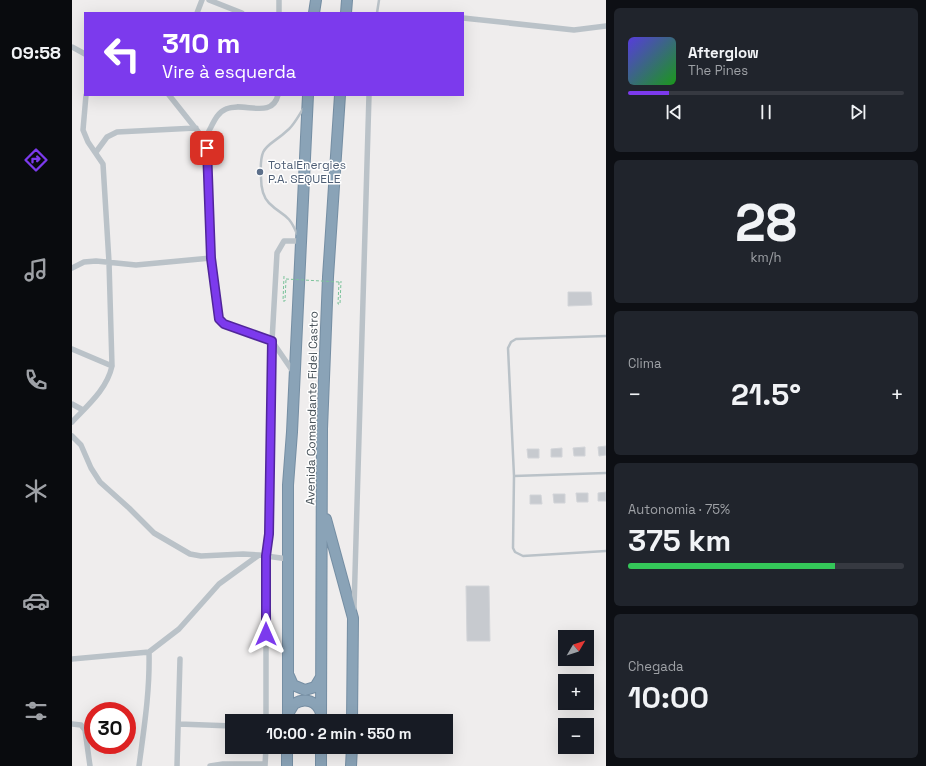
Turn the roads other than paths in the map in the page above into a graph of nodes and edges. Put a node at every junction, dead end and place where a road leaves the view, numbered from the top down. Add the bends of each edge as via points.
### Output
1 (202, 0) edge
2 (209, 0) edge
3 (279, 0) edge
4 (316, 0) edge
5 (347, 0) edge
6 (378, 0) edge
7 (197, 12) edge
8 (239, 12) edge
9 (279, 12) edge
10 (314, 12) edge
11 (346, 12) edge
12 (377, 12) edge
13 (464, 18) edge
14 (606, 26) edge
15 (72, 47) edge
16 (84, 53) edge
17 (86, 96) edge
18 (170, 96) edge
19 (278, 96) edge
20 (340, 96) edge
21 (369, 96) edge
22 (307, 99) edge
23 (196, 128) junction
24 (204, 139) junction
25 (96, 152) junction
26 (300, 241) junction
27 (211, 258) junction
28 (109, 262) junction
29 (72, 268) edge
30 (606, 336) edge
31 (272, 341) junction
32 (72, 349) edge
33 (112, 366) junction
34 (294, 374) junction
35 (72, 404) edge
36 (83, 410) junction
37 (72, 422) edge
38 (72, 436) edge
39 (606, 472) edge
40 (514, 476) junction
41 (323, 508) junction
42 (606, 551) edge
43 (259, 555) junction
44 (266, 556) junction
45 (288, 559) junction
46 (353, 618) junction
47 (149, 652) junction
48 (72, 659) edge
49 (180, 659) dead end
50 (288, 673) junction
51 (322, 673) junction
52 (266, 714) edge
53 (288, 714) edge
54 (288, 714) edge
55 (320, 714) edge
56 (321, 714) edge
57 (352, 714) edge
58 (72, 724) edge
59 (179, 724) junction
60 (225, 726) edge
61 (266, 754) edge
62 (287, 754) edge
63 (321, 754) edge
64 (352, 754) edge
65 (265, 765) edge
66 (90, 766) edge
67 (139, 766) edge
68 (177, 766) edge
69 (210, 766) edge
70 (286, 766) edge
71 (321, 766) edge
72 (351, 766) edge

1 - 7 street
2 - 8 street
3 - 9 street
4 - 10 highway
5 - 11 highway
6 - 12 lane
13 - 14 street via 574,30
15 - 16 street
17 - 25 street via 83,130
18 - 23 street
19 - 24 street via 271,107 264,109 235,106 225,109 219,113
20 - 41 highway, Avenida Comandante Fidel Castro via 328,277 322,429
21 - 46 street
22 - 26 highway, Avenida Comandante Fidel Castro
22 - 26 lane via 289,129 264,149 260,160 265,197 269,203 290,218
23 - 24 street
23 - 25 street via 117,132 107,137
24 - 27 street via 208,158
25 - 28 street via 103,164
26 - 31 street via 284,241 277,253
26 - 34 highway, Avenida Comandante Fidel Castro
27 - 28 street via 136,265
27 - 31 street via 219,319 224,324
28 - 29 street via 84,262
28 - 33 street
30 - 40 lane via 516,339 511,342 508,348
31 - 34 street
31 - 44 street via 269,534
32 - 33 street
33 - 36 street via 103,388
34 - 45 highway, Avenida Comandante Fidel Castro via 288,485
35 - 36 street
36 - 37 street
38 - 43 street via 81,445 100,482 154,533 190,554
39 - 40 lane
40 - 42 lane via 513,548 517,554 523,556
41 - 46 highway
41 - 51 highway, Avenida Comandante Fidel Castro
43 - 44 street
43 - 47 street via 219,584 179,629
44 - 45 street
44 - 52 street
45 - 50 highway, Avenida Comandante Fidel Castro
46 - 57 highway
47 - 48 street
47 - 67 street via 148,701
49 - 59 street
50 - 51 highway via 293,685 305,690 317,685
50 - 53 highway, Avenida Comandante Fidel Castro
51 - 56 highway, Avenida Comandante Fidel Castro
54 - 55 highway via 294,704 305,700 316,704
58 - 66 street via 81,725 85,730
59 - 60 street
59 - 68 street
61 - 65 street
62 - 70 highway
63 - 71 highway
64 - 72 highway
65 - 69 street

